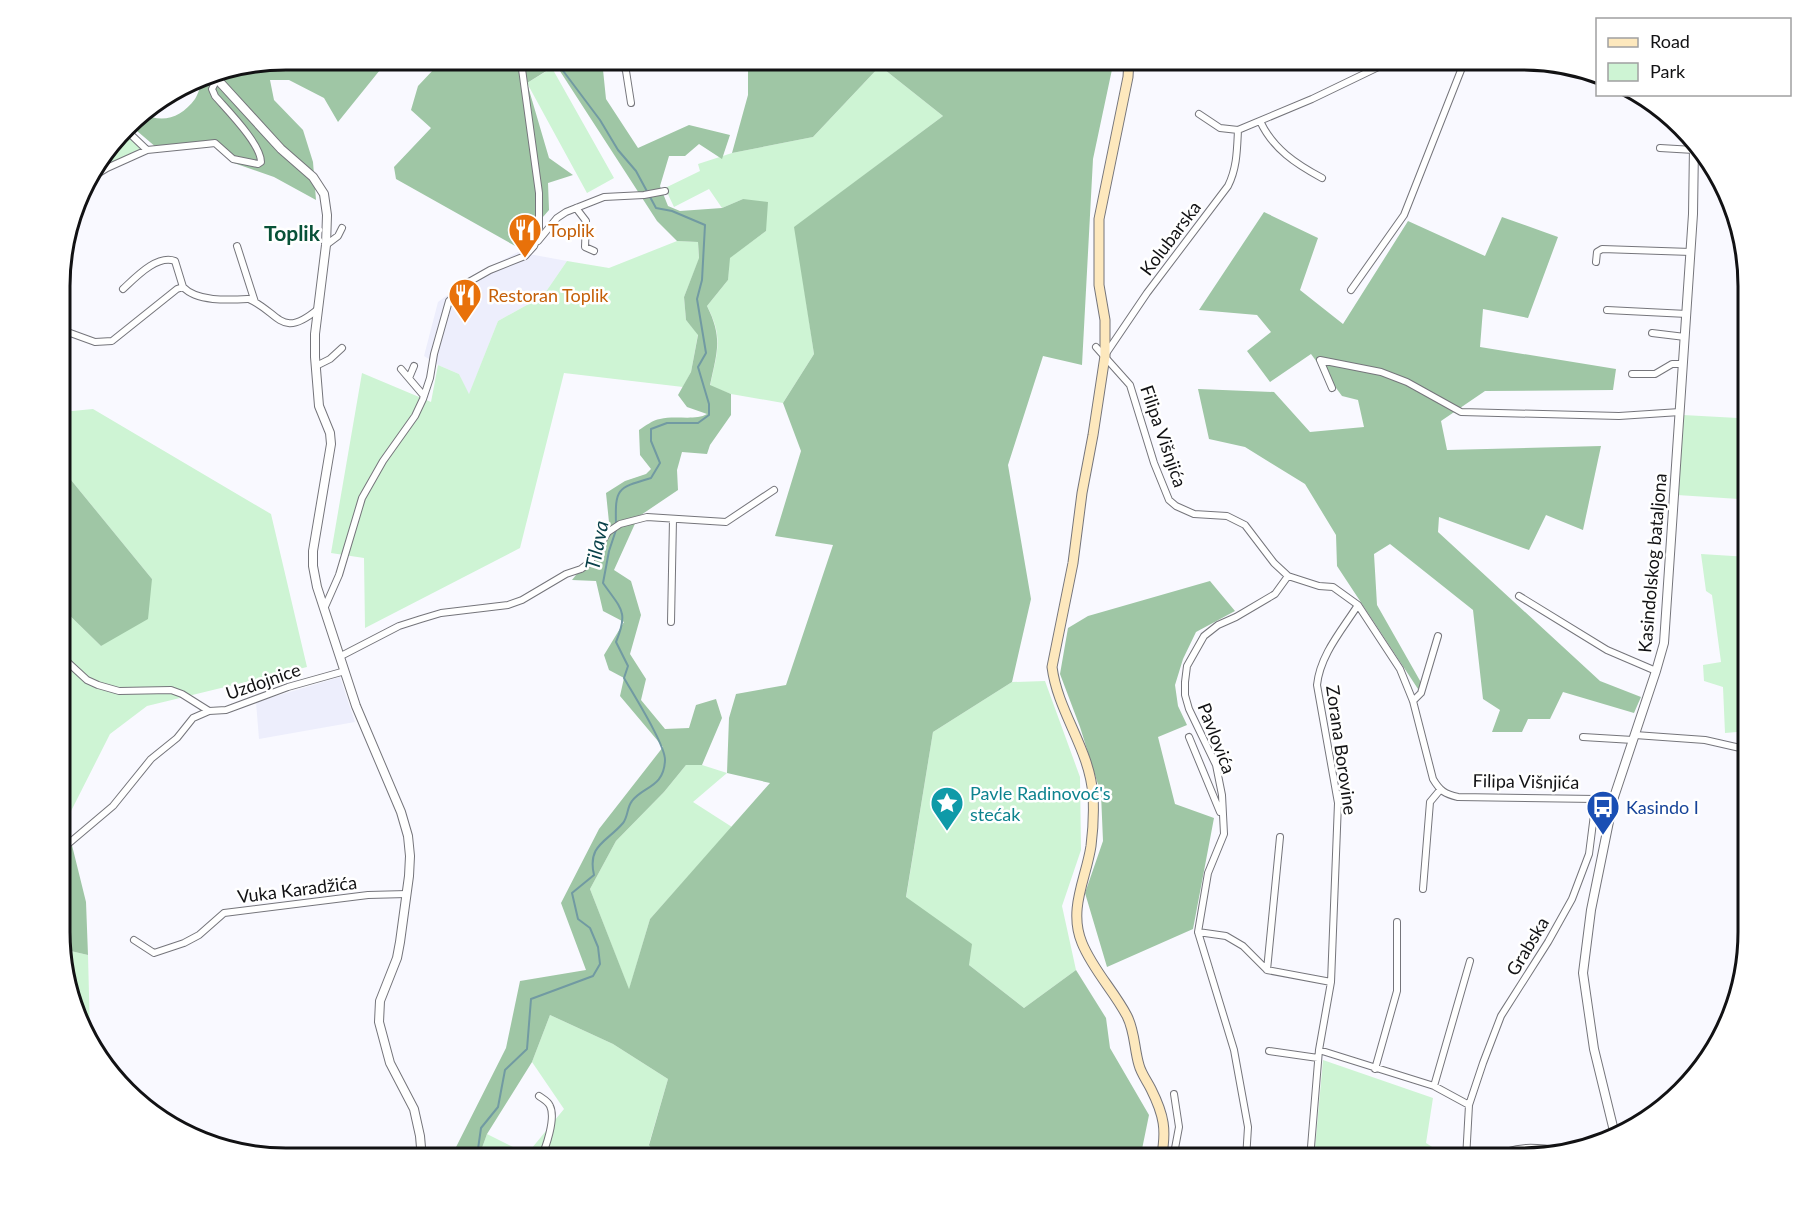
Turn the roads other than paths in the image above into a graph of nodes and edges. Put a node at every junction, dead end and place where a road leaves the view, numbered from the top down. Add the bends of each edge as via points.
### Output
1 (522, 70) edge
2 (626, 70) edge
3 (1128, 70) edge
4 (1372, 70) edge
5 (1461, 70) edge
6 (220, 81) edge
7 (214, 83) edge
8 (631, 103) dead end
9 (1199, 114) dead end
10 (1260, 121) junction
11 (1238, 130) junction
12 (132, 136) edge
13 (1660, 148) dead end
14 (1688, 148) edge
15 (147, 150) junction
16 (1694, 155) edge
17 (105, 169) edge
18 (1322, 178) dead end
19 (665, 191) dead end
20 (576, 208) junction
21 (342, 228) dead end
22 (326, 245) junction
23 (237, 246) dead end
24 (534, 246) junction
25 (594, 250) dead end
26 (1691, 252) junction
27 (1596, 262) dead end
28 (183, 287) junction
29 (123, 289) dead end
30 (1351, 290) dead end
31 (255, 302) junction
32 (318, 309) junction
33 (1607, 310) dead end
34 (1687, 314) junction
35 (70, 333) edge
36 (1652, 333) dead end
37 (1685, 337) junction
38 (1096, 347) dead end
39 (342, 348) dead end
40 (1105, 356) junction
41 (1683, 364) junction
42 (316, 366) junction
43 (414, 366) dead end
44 (401, 369) dead end
45 (1632, 374) dead end
46 (409, 378) junction
47 (1332, 388) dead end
48 (424, 396) junction
49 (1680, 412) junction
50 (774, 490) dead end
51 (673, 519) junction
52 (1288, 576) junction
53 (1519, 596) dead end
54 (1358, 605) junction
55 (324, 609) junction
56 (671, 622) dead end
57 (1438, 636) dead end
58 (341, 657) junction
59 (70, 664) edge
60 (345, 671) junction
61 (1656, 671) junction
62 (1413, 701) junction
63 (209, 711) junction
64 (1190, 737) dead end
65 (1583, 737) dead end
66 (1634, 738) junction
67 (1738, 748) edge
68 (1440, 790) junction
69 (1614, 796) junction
70 (1596, 799) junction
71 (1223, 817) junction
72 (1280, 837) dead end
73 (70, 842) edge
74 (1423, 889) dead end
75 (407, 894) junction
76 (1396, 922) dead end
77 (1198, 932) junction
78 (134, 940) dead end
79 (1470, 961) dead end
80 (1266, 970) junction
81 (1331, 982) junction
82 (1319, 1050) junction
83 (1269, 1051) dead end
84 (1318, 1058) junction
85 (1375, 1069) junction
86 (1434, 1086) junction
87 (1174, 1094) dead end
88 (539, 1096) dead end
89 (1469, 1105) junction
90 (1613, 1128) edge
91 (421, 1148) edge
92 (544, 1148) edge
93 (1163, 1148) edge
94 (1175, 1148) edge
95 (1247, 1148) edge
96 (1311, 1148) edge
97 (1467, 1148) edge

1 - 24 street via 539,193 539,234
2 - 8 street
3 - 40 main road via 1099,219
4 - 10 street
5 - 30 street via 1404,214
6 - 22 street via 281,149 313,177 324,194
7 - 15 street via 215,96 253,143 261,162 233,159 215,143
9 - 11 street via 1220,128
10 - 11 street
10 - 18 street via 1286,156
11 - 40 street, Kolubarska via 1238,154 1228,186
12 - 15 street
13 - 14 street
15 - 17 street
16 - 26 street, Kasindolskog bataljona
19 - 20 street via 604,197
20 - 24 street via 557,218
20 - 25 street via 586,221 585,247
21 - 22 street
22 - 32 street
23 - 31 street
24 - 48 street via 525,256 467,283 449,301
26 - 27 street via 1602,249 1597,252
26 - 34 street, Kasindolskog bataljona
28 - 29 street via 175,261 168,259 146,268
28 - 31 street via 213,299
28 - 35 street via 112,341 95,342
31 - 32 street via 287,323 304,321
32 - 42 street
33 - 34 street
34 - 37 street, Kasindolskog bataljona
36 - 37 street
37 - 41 street, Kasindolskog bataljona
38 - 40 street, Filipa Višnjića
39 - 42 street
40 - 52 street, Filipa Višnjića via 1130,385 1169,500 1194,514 1227,516 1245,525
40 - 93 main road via 1074,563 1052,667 1063,709 1090,772 1093,796 1091,845 1077,901 1080,940 1132,1028 1140,1068 1162,1112
41 - 45 street via 1672,364 1655,374
41 - 49 street, Kasindolskog bataljona
42 - 55 street via 319,406 331,444 313,558
43 - 46 street
44 - 46 street
46 - 48 street
47 - 49 street via 1320,360 1381,372 1461,412 1618,416
48 - 55 street via 362,498 339,576
49 - 61 street, Kasindolskog bataljona via 1664,644
50 - 51 street via 726,522
51 - 56 street
51 - 58 street via 647,517 617,525 581,569 522,600 421,619 399,626
52 - 54 street, Filipa Višnjića via 1319,586 1333,586
52 - 71 street, Pavlovića via 1275,594 1204,636 1187,666 1185,695 1215,765
53 - 61 street via 1607,650
54 - 62 street, Filipa Višnjića via 1400,669
54 - 81 street, Zorana Borovine via 1318,670 1317,685 1338,803
55 - 58 street
57 - 62 street via 1421,693
58 - 60 street
59 - 63 street, Uzdojnice via 98,685 119,691 171,690
60 - 63 street, Uzdojnice via 226,710
60 - 75 street via 408,836
61 - 66 street, Kasindolskog bataljona
62 - 68 street, Filipa Višnjića via 1433,779
63 - 73 street via 193,718 112,806
64 - 71 street, Pavlovića
65 - 66 street
66 - 67 street via 1705,740
66 - 69 street, Kasindolskog bataljona
68 - 70 street, Filipa Višnjića via 1458,797
68 - 74 street via 1430,802
69 - 70 street, Filipa Višnjića
69 - 90 street, Kasindolskog bataljona via 1583,973 1594,1049
70 - 89 street, Grabska via 1584,872 1548,942 1501,1016
71 - 77 street, Pavlovića via 1224,834 1208,873
72 - 80 street
75 - 78 street, Vuka Karadžića via 368,895 224,913 199,935 154,953
75 - 91 street via 397,958 382,993 379,1022 390,1063 414,1109
76 - 85 street via 1397,991
77 - 80 street via 1226,936 1243,946
77 - 95 street, Pavlovića via 1234,1050 1248,1127
79 - 86 street
80 - 81 street
81 - 82 street, Zorana Borovine
82 - 84 street, Zorana Borovine
82 - 85 street
83 - 84 street
84 - 96 street, Zorana Borovine
85 - 86 street
86 - 89 street
87 - 94 street via 1179,1127
88 - 92 street via 549,1103 552,1112
89 - 97 street, Grabska

